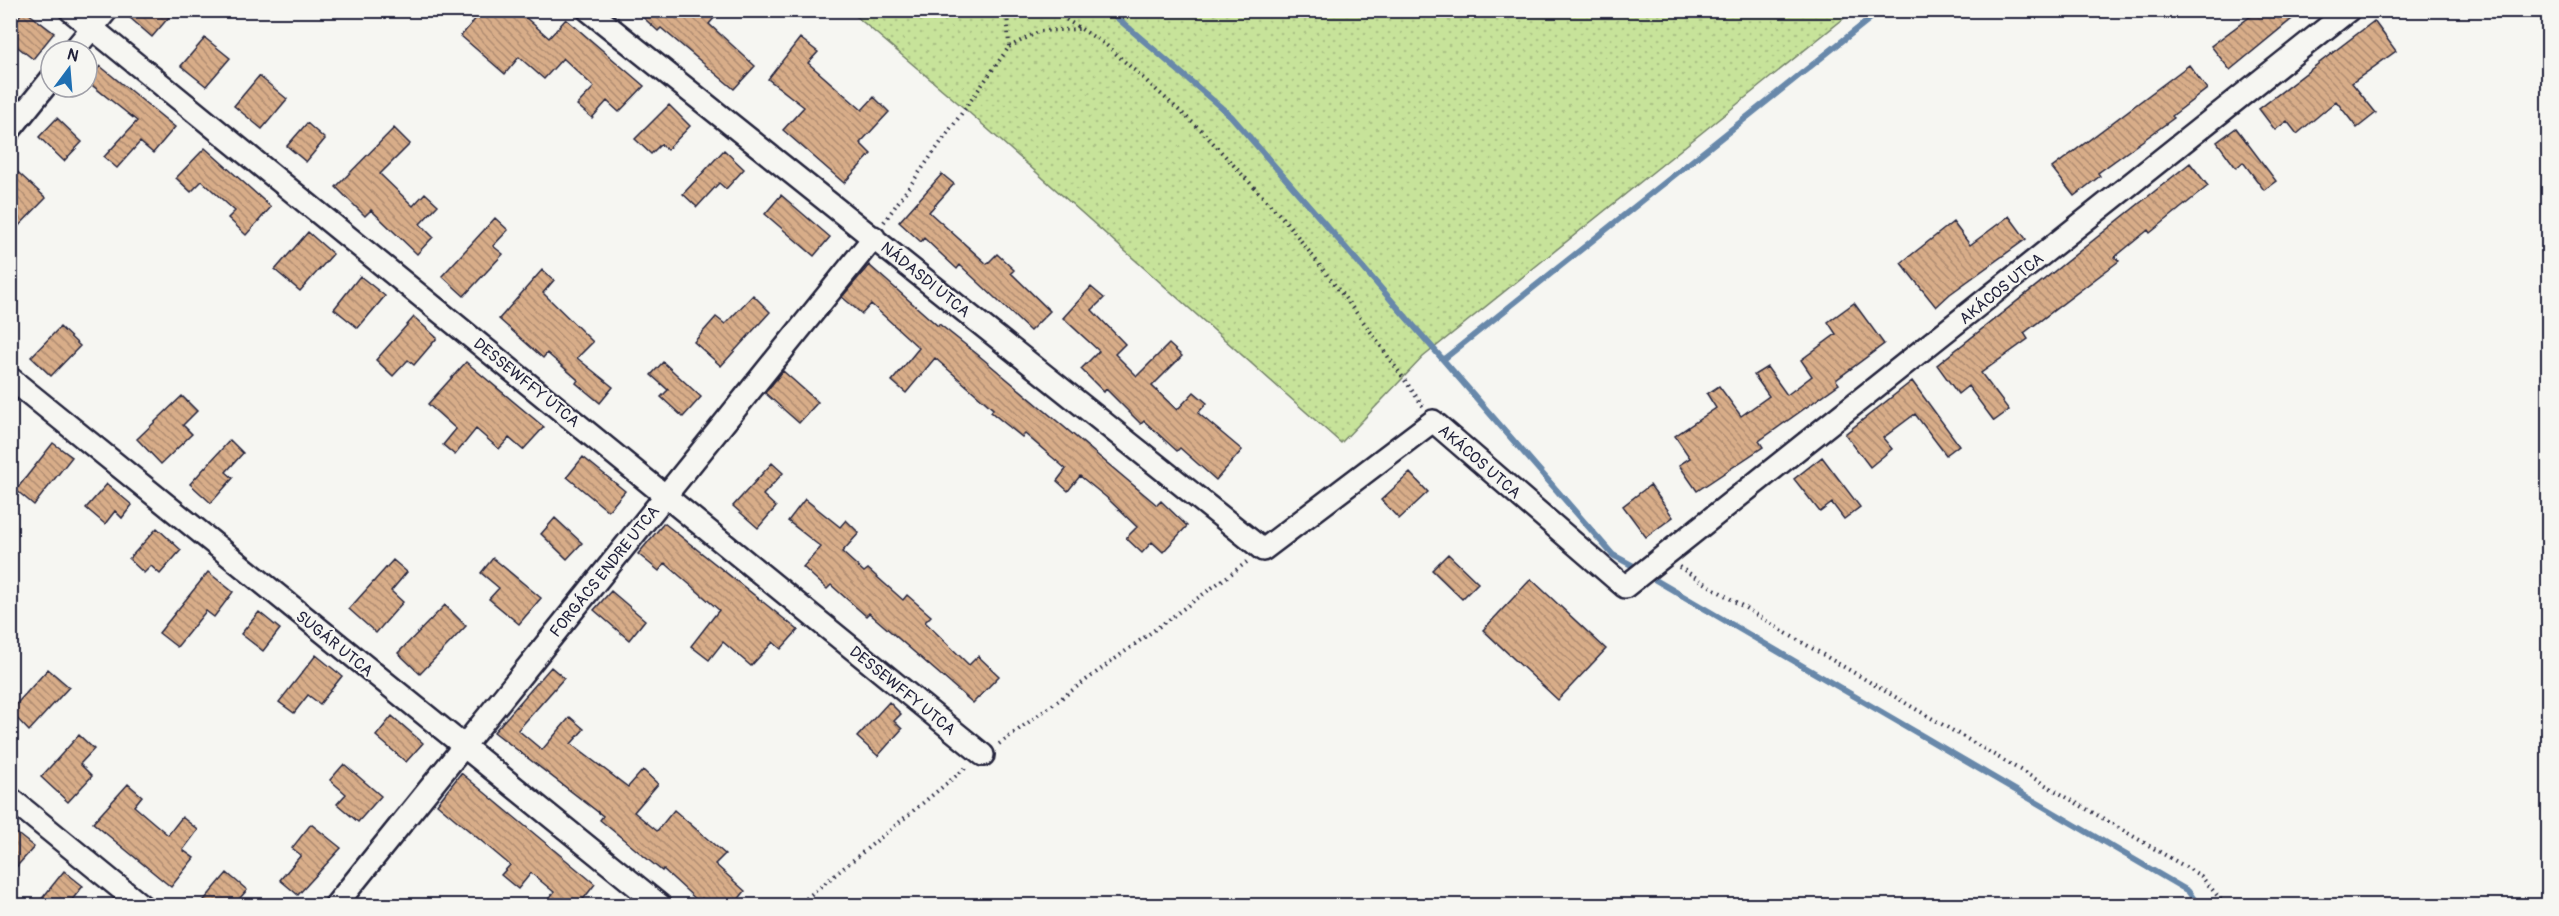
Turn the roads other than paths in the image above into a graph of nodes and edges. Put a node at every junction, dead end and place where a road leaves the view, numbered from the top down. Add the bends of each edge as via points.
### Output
1 (70, 10) edge
2 (107, 10) edge
3 (588, 10) edge
4 (2349, 10) edge
5 (92, 28) junction
6 (83, 39) edge
7 (39, 94) edge
8 (10, 130) edge
9 (874, 237) junction
10 (10, 378) edge
11 (666, 495) junction
12 (1263, 550) joint
13 (463, 747) junction
14 (983, 755) road end
15 (10, 798) edge
16 (142, 906) edge
17 (335, 906) edge
18 (661, 906) edge

1 - 5 street, DESSEWFFY UTCA
2 - 5 street
3 - 9 street, NÁDASDI UTCA
4 - 12 street, AKÁCOS UTCA via 1625,587 1433,421
5 - 6 street
5 - 11 street, DESSEWFFY UTCA
7 - 8 street
9 - 11 street, FORGÁCS ENDRE UTCA
9 - 12 street, NÁDASDI UTCA
10 - 13 street, SUGÁR UTCA
11 - 13 street, FORGÁCS ENDRE UTCA
11 - 14 street, DESSEWFFY UTCA
13 - 17 street, FORGÁCS ENDRE UTCA
13 - 18 street, SUGÁR UTCA
15 - 16 street

